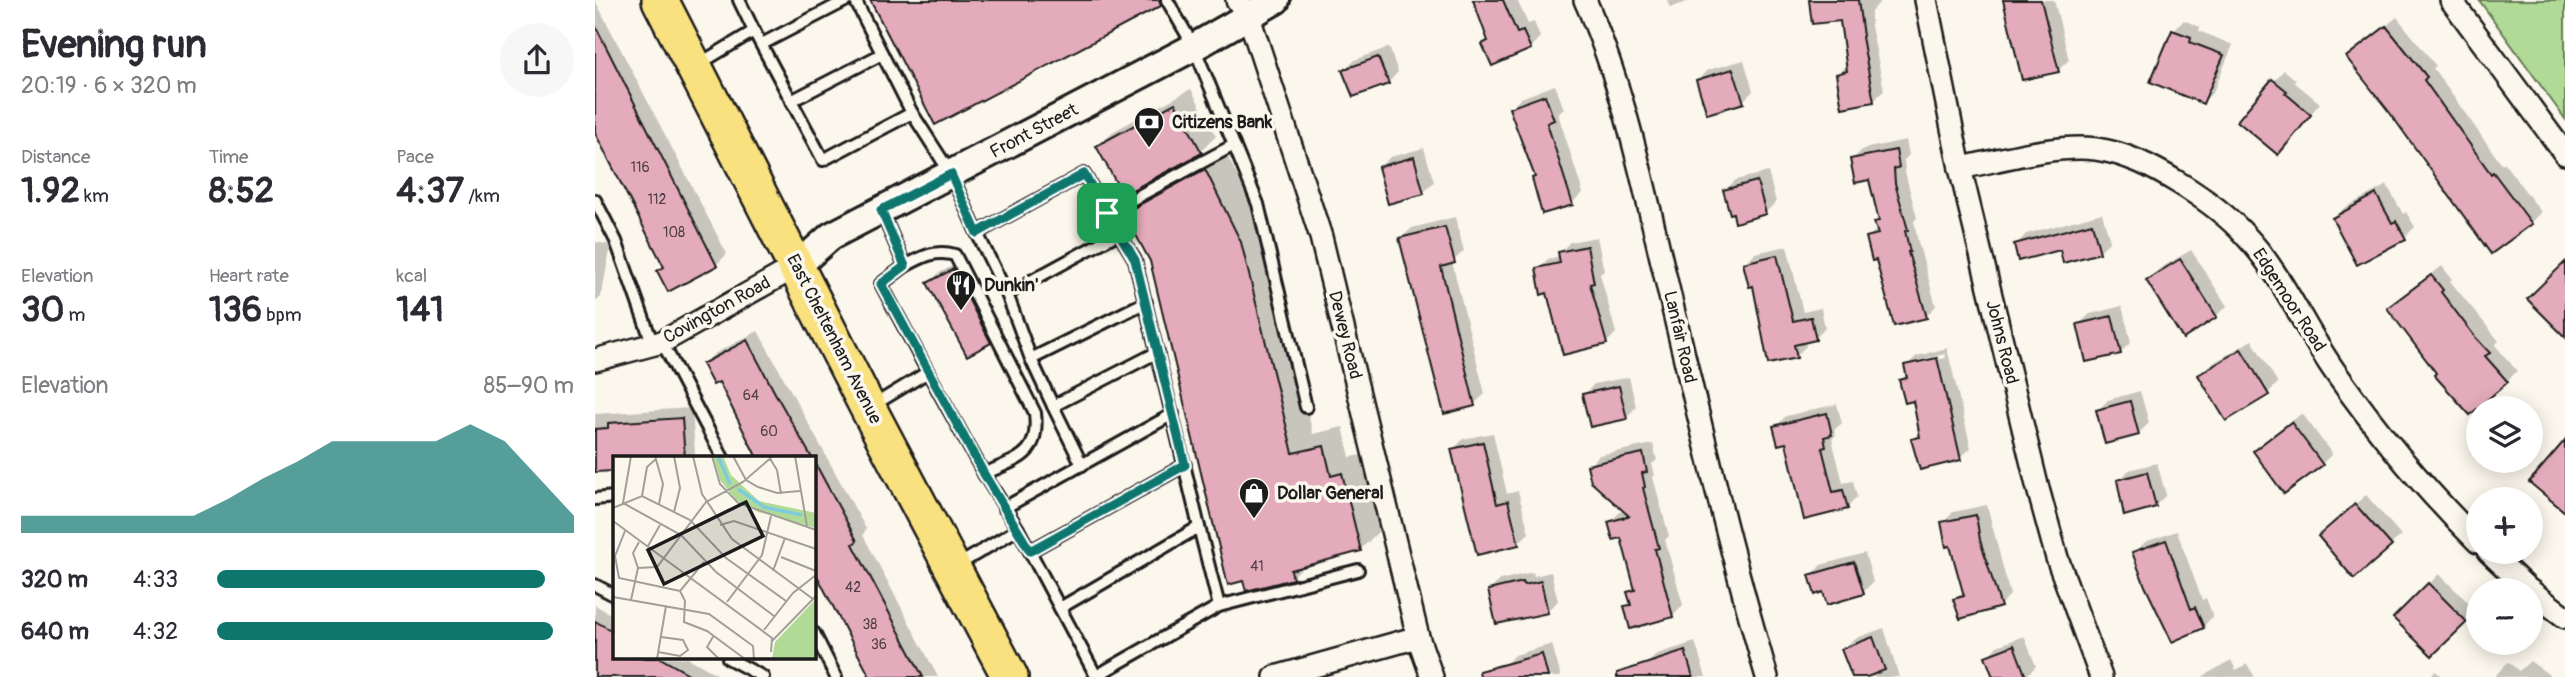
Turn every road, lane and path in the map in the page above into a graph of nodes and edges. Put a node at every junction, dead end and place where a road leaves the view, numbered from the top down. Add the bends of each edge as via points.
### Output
1 (660, 0) edge
2 (739, 0) edge
3 (847, 0) edge
4 (855, 0) edge
5 (1167, 0) edge
6 (1276, 0) edge
7 (1584, 0) edge
8 (1926, 0) edge
9 (2451, 0) edge
10 (1243, 8) edge
11 (754, 31) junction
12 (762, 44) junction
13 (1194, 47) junction
14 (882, 54) junction
15 (694, 67) junction
16 (791, 101) junction
17 (912, 114) junction
18 (1234, 145) junction
19 (2565, 154) edge
20 (1960, 168) junction
21 (951, 174) junction
22 (595, 200) edge
23 (881, 210) junction
24 (1107, 213) junction
25 (595, 224) edge
26 (608, 226) junction
27 (977, 233) junction
28 (1119, 233) junction
29 (797, 266) junction
30 (905, 266) junction
31 (1007, 294) junction
32 (1146, 302) junction
33 (657, 343) junction
34 (1158, 352) junction
35 (1031, 359) junction
36 (595, 360) edge
37 (928, 372) junction
38 (1053, 406) junction
39 (1306, 407) dead end
40 (868, 408) junction
41 (1173, 414) junction
42 (722, 456) edge
43 (1082, 465) junction
44 (1185, 465) junction
45 (984, 474) junction
46 (613, 497) edge
47 (595, 499) edge
48 (1004, 508) junction
49 (1199, 527) junction
50 (1018, 529) junction
51 (2466, 529) edge
52 (1030, 551) junction
53 (2502, 564) edge
54 (952, 568) junction
55 (1358, 570) dead end
56 (2517, 578) edge
57 (595, 584) edge
58 (613, 594) edge
59 (2543, 600) edge
60 (1219, 606) junction
61 (1060, 608) junction
62 (2565, 617) edge
63 (815, 636) edge
64 (1418, 637) junction
65 (732, 660) edge
66 (763, 677) edge
67 (836, 677) edge
68 (1010, 677) edge
69 (1275, 677) edge
70 (1432, 677) edge
71 (1767, 677) edge
72 (2101, 677) edge

1 - 15 highway, East Cheltenham Avenue
2 - 11 lane
3 - 12 lane
4 - 14 lane
5 - 13 lane
6 - 10 street, Front Street
7 - 71 street, Lanfair Road via 1631,135 1734,566
8 - 20 street, Johns Road
9 - 19 street
10 - 13 street, Front Street
10 - 64 street, Dewey Road via 1321,237
11 - 12 lane
11 - 15 lane
12 - 16 lane
13 - 18 lane
13 - 21 street, Front Street
14 - 16 lane
14 - 17 lane
15 - 29 highway, East Cheltenham Avenue
16 - 17 lane via 823,160
17 - 21 lane
18 - 24 lane
18 - 39 lane via 1258,204
20 - 51 street, Edgemoor Road via 2063,149 2096,149 2128,157 2190,190 2245,235 2267,262 2336,374 2391,447
20 - 72 street, Johns Road via 2057,558
21 - 23 street, Front Street
21 - 27 lane
22 - 26 lane
23 - 29 street, Front Street via 831,236
23 - 30 lane
24 - 27 lane via 1084,174
24 - 28 lane
25 - 26 lane
26 - 33 lane
27 - 31 lane
28 - 31 lane
28 - 32 lane via 1135,260
29 - 33 street, Covington Road
29 - 40 highway, East Cheltenham Avenue
30 - 37 lane via 881,284
30 - 45 lane via 927,254 955,255 1035,413 1038,432 1033,446
31 - 35 lane
32 - 34 lane
32 - 35 lane
33 - 36 street, Covington Road
33 - 42 lane
34 - 38 lane
34 - 41 lane
35 - 38 lane
37 - 40 lane
37 - 45 lane
38 - 43 lane
40 - 54 highway, East Cheltenham Avenue
41 - 43 lane
41 - 44 lane
43 - 48 lane
44 - 49 lane
44 - 52 lane
45 - 48 lane
46 - 47 lane
48 - 50 lane
49 - 60 lane
49 - 61 lane
50 - 52 lane
50 - 54 lane
52 - 61 lane
53 - 56 street
54 - 68 highway, East Cheltenham Avenue
55 - 60 lane
57 - 58 lane
59 - 62 street
60 - 61 lane via 1096,676
63 - 67 lane
64 - 69 street
64 - 70 street, Dewey Road
65 - 66 lane

